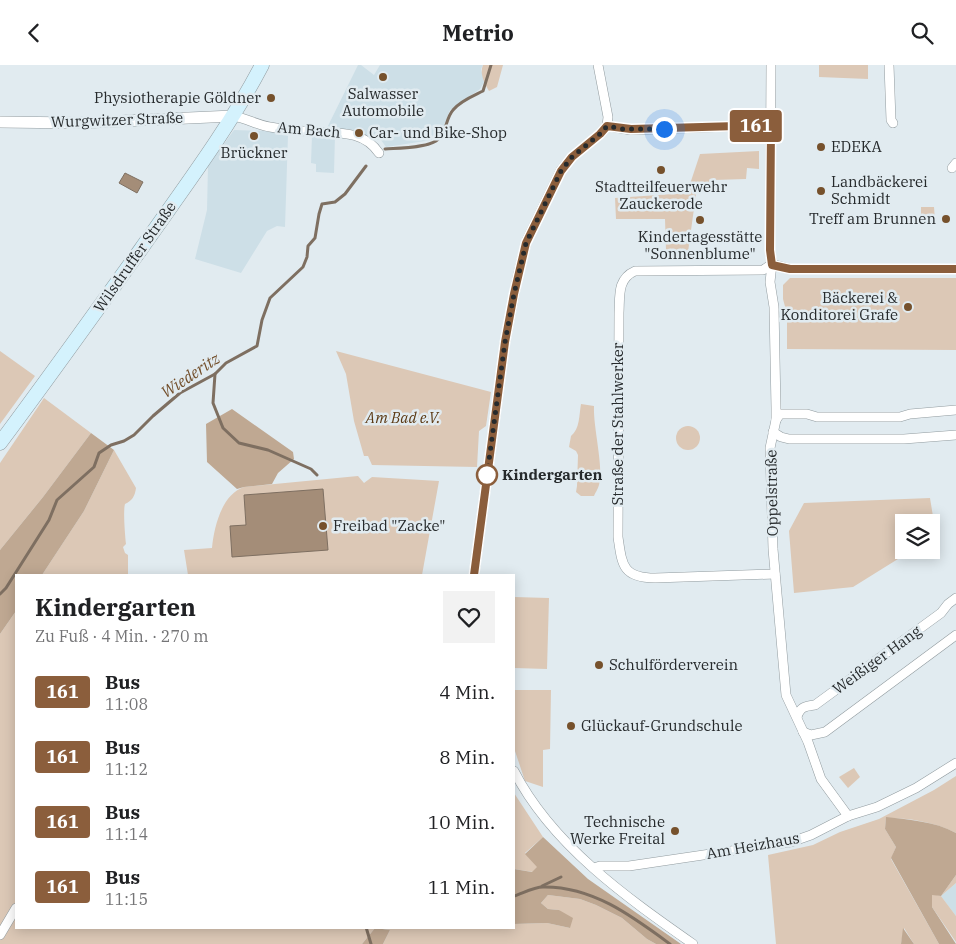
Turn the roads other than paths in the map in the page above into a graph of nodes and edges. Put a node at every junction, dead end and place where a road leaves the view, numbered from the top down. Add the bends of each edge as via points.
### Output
1 (262, 65) edge
2 (598, 65) edge
3 (772, 65) edge
4 (889, 65) edge
5 (233, 116) junction
6 (0, 122) edge
7 (893, 123) dead end
8 (771, 125) junction
9 (607, 126) junction
10 (379, 153) dead end
11 (772, 265) junction
12 (956, 269) edge
13 (956, 410) edge
14 (776, 420) junction
15 (773, 432) junction
16 (956, 435) edge
17 (0, 443) edge
18 (775, 573) junction
19 (474, 574) edge
20 (956, 598) edge
21 (956, 635) edge
22 (797, 717) junction
23 (803, 732) junction
24 (956, 763) edge
25 (515, 773) edge
26 (848, 816) junction
27 (594, 868) junction
28 (15, 910) edge
29 (0, 935) edge
30 (693, 944) edge

1 - 5 main road, Wilsdruffer Straße
2 - 9 street
3 - 8 street, Oppelstraße
4 - 7 street
5 - 6 street, Wurgwitzer Straße via 81,123
5 - 10 street, Am Bach via 290,130 355,135 374,146
5 - 17 main road, Wilsdruffer Straße
8 - 9 street via 631,129
8 - 11 street, Oppelstraße
9 - 19 street via 561,171 526,243 505,342
11 - 12 street via 790,269
11 - 14 street, Oppelstraße
11 - 18 street, Straße der Stahlwerker via 763,271 635,271 628,274 622,283 619,313 618,537 621,562 638,577
13 - 14 street via 900,417 780,414
14 - 15 street, Oppelstraße
15 - 16 street via 789,439 904,439
15 - 18 street, Oppelstraße via 770,448
18 - 22 street, Oppelstraße via 786,695
20 - 22 street, Weißiger Hang via 941,613 815,705 802,707
21 - 23 street, Weißiger Hang via 825,732 811,735
22 - 23 street, Oppelstraße
23 - 26 street, Oppelstraße via 821,779
24 - 26 street, Am Heizhaus via 916,788 877,807
25 - 27 street via 528,798
26 - 27 street, Am Heizhaus via 791,842 637,865
27 - 30 street
28 - 29 street

